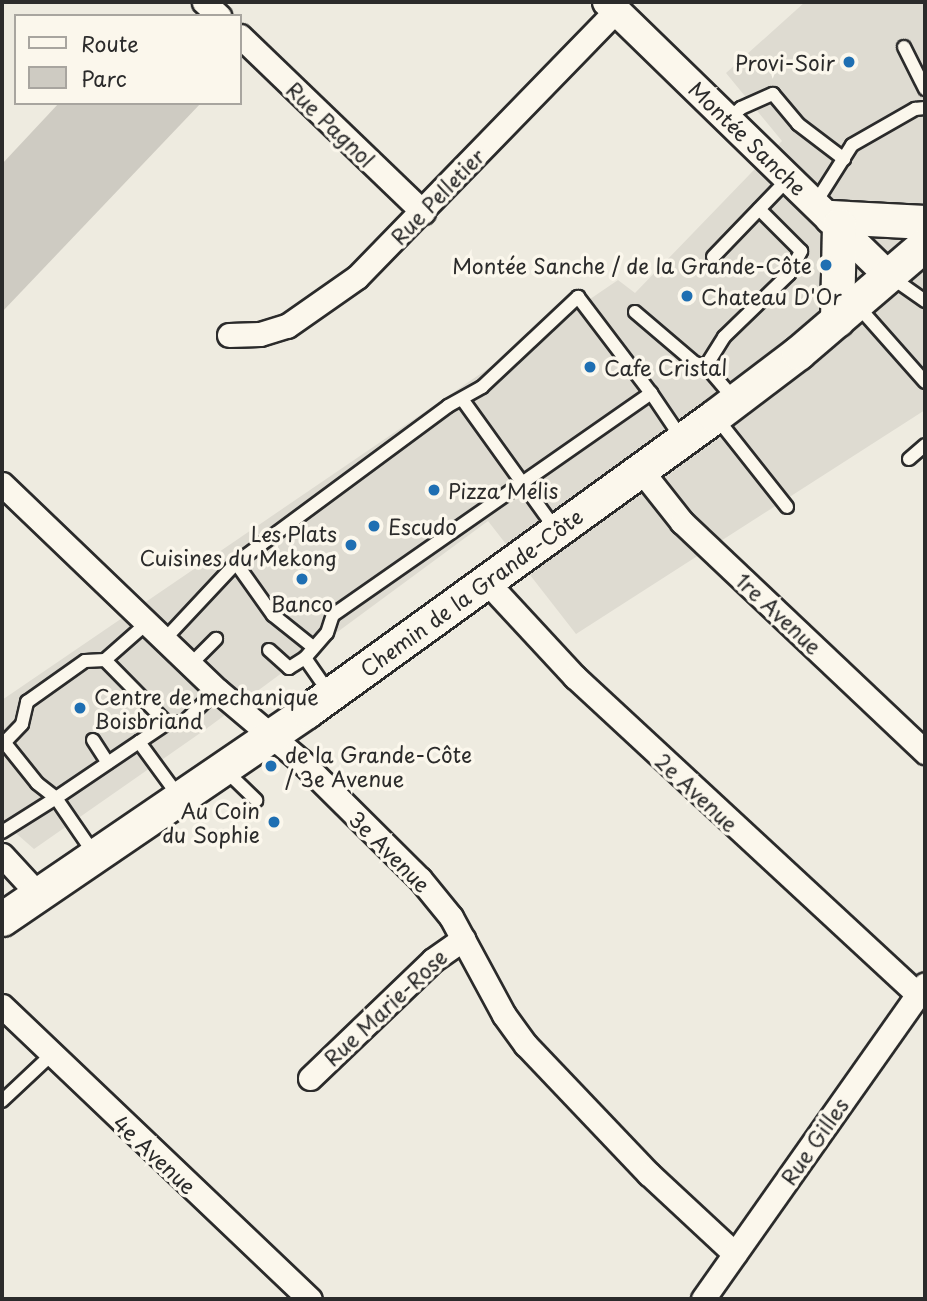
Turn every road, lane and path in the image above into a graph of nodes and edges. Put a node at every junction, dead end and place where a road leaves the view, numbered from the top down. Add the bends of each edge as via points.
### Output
1 (204, 2) edge
2 (612, 6) edge
3 (217, 14) edge
4 (242, 38) edge
5 (904, 47) dead end
6 (925, 89) edge
7 (925, 108) edge
8 (728, 119) junction
9 (844, 159) junction
10 (790, 177) junction
11 (759, 209) junction
12 (423, 212) junction
13 (829, 215) junction
14 (924, 243) edge
15 (713, 257) dead end
16 (888, 275) junction
17 (925, 301) edge
18 (635, 312) dead end
19 (846, 312) junction
20 (229, 335) dead end
21 (706, 366) junction
22 (925, 382) edge
23 (651, 393) junction
24 (462, 399) junction
25 (725, 408) junction
26 (682, 439) junction
27 (925, 445) edge
28 (909, 459) dead end
29 (640, 469) junction
30 (520, 483) junction
31 (2, 484) edge
32 (788, 507) dead end
33 (557, 530) junction
34 (236, 563) junction
35 (486, 581) junction
36 (147, 623) junction
37 (216, 639) dead end
38 (164, 640) junction
39 (269, 650) dead end
40 (309, 653) junction
41 (105, 660) junction
42 (190, 664) junction
43 (217, 691) junction
44 (330, 694) junction
45 (167, 723) junction
46 (270, 737) junction
47 (93, 740) dead end
48 (139, 742) junction
49 (3, 744) edge
50 (925, 752) edge
51 (108, 763) junction
52 (224, 768) junction
53 (56, 798) junction
54 (180, 798) junction
55 (256, 800) dead end
56 (2, 832) edge
57 (2, 855) edge
58 (95, 856) junction
59 (38, 894) junction
60 (2, 919) edge
61 (463, 939) junction
62 (923, 993) edge
63 (2, 1006) edge
64 (50, 1056) junction
65 (310, 1078) dead end
66 (2, 1101) edge
67 (735, 1254) junction
68 (310, 1299) edge
69 (703, 1299) edge

1 - 3 street
2 - 8 street, Montée Sanche
2 - 12 street, Rue Pelletier
4 - 12 street, Rue Pagnol
5 - 6 lane
7 - 9 lane via 863,136
8 - 9 lane via 773,94 798,124
8 - 10 street, Montée Sanche
9 - 13 lane
10 - 11 lane
10 - 13 street, Montée Sanche
11 - 15 lane
11 - 21 lane via 801,251 789,274 724,337
12 - 20 street, Rue Pelletier via 357,277 306,314 275,331
13 - 14 main road
13 - 16 street, Montée Sanche
13 - 19 main road
14 - 16 main road, Chemin de la Grande-Côte
16 - 17 lane
16 - 19 main road, Chemin de la Grande-Côte
18 - 21 lane via 695,363
19 - 22 lane
19 - 25 main road, Chemin de la Grande-Côte
21 - 25 lane
23 - 24 lane via 578,298
23 - 26 lane
23 - 30 lane
24 - 30 lane
24 - 34 lane
25 - 26 main road, Chemin de la Grande-Côte
25 - 32 lane
26 - 29 main road, Chemin de la Grande-Côte
27 - 28 lane
29 - 33 main road, Chemin de la Grande-Côte
29 - 50 street, 1re Avenue via 682,522
30 - 33 lane
30 - 40 lane via 333,615 327,634
31 - 36 street, 3e Avenue
33 - 35 main road, Chemin de la Grande-Côte
34 - 38 lane
34 - 40 lane
35 - 44 main road, Chemin de la Grande-Côte
35 - 62 street, 2e Avenue via 575,677
36 - 38 street, 3e Avenue
36 - 41 lane
37 - 42 lane
38 - 42 street, 3e Avenue
39 - 40 lane via 289,668
40 - 44 lane
41 - 45 lane
41 - 49 lane via 85,661 27,702 22,724
42 - 43 street, 3e Avenue
43 - 45 lane via 184,722
43 - 46 street, 3e Avenue
44 - 46 main road, Chemin de la Grande-Côte
45 - 48 lane
46 - 52 main road, Chemin de la Grande-Côte
46 - 61 street, 3e Avenue via 420,879
47 - 51 lane
48 - 51 lane
48 - 54 lane
49 - 53 lane
51 - 53 lane
52 - 54 main road, Chemin de la Grande-Côte
52 - 55 lane
53 - 56 lane
53 - 58 lane
54 - 58 main road, Chemin de la Grande-Côte
57 - 59 street
58 - 59 main road, Chemin de la Grande-Côte
59 - 60 main road, Chemin de la Grande-Côte
61 - 65 street, Rue Marie-Rose via 433,960
61 - 67 street, 3e Avenue via 504,1015 526,1045 649,1174
62 - 67 street, Rue Gilles
63 - 64 street, 4e Avenue
64 - 66 lane
64 - 68 street, 4e Avenue
67 - 69 street, Rue Gilles

